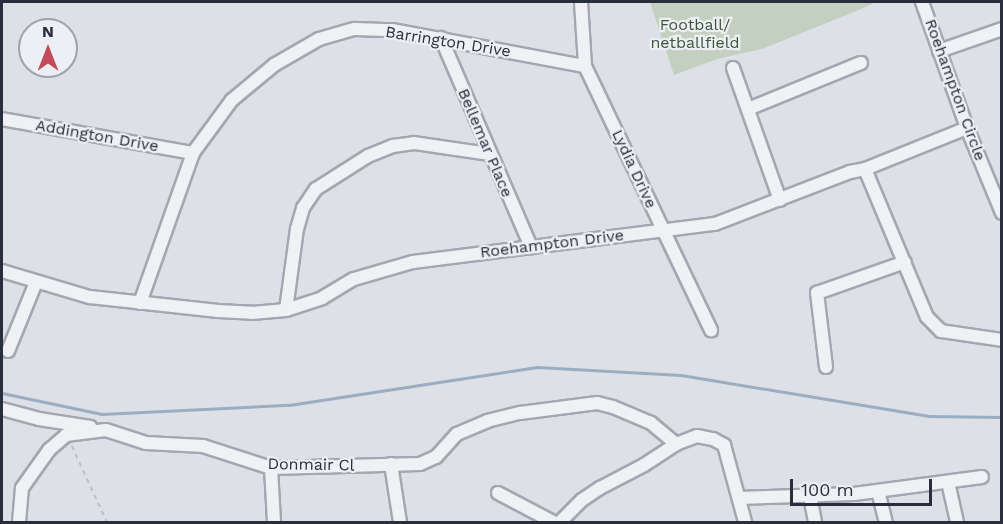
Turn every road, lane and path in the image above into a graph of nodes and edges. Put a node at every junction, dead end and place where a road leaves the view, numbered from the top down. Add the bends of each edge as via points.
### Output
1 (581, 2) edge
2 (922, 2) edge
3 (1002, 29) edge
4 (441, 38) junction
5 (939, 51) junction
6 (861, 63) dead end
7 (585, 66) junction
8 (733, 68) dead end
9 (748, 109) junction
10 (2, 119) edge
11 (967, 128) junction
12 (193, 153) junction
13 (489, 154) junction
14 (865, 169) junction
15 (780, 200) junction
16 (1002, 213) edge
17 (663, 231) junction
18 (531, 247) junction
19 (904, 262) junction
20 (2, 272) edge
21 (36, 282) junction
22 (140, 303) junction
23 (286, 310) junction
24 (711, 330) dead end
25 (1002, 340) edge
26 (8, 351) dead end
27 (826, 367) dead end
28 (2, 409) edge
29 (106, 430) junction
30 (66, 435) junction
31 (676, 444) junction
32 (391, 465) junction
33 (271, 468) junction
34 (982, 477) dead end
35 (948, 482) junction
36 (878, 491) junction
37 (498, 493) dead end
38 (810, 496) junction
39 (739, 498) junction
40 (19, 522) edge
41 (107, 522) edge
42 (274, 522) edge
43 (400, 522) edge
44 (553, 522) edge
45 (560, 522) edge
46 (745, 522) edge
47 (815, 522) edge
48 (886, 522) edge
49 (957, 522) edge

1 - 7 street, Lydia Drive
2 - 5 street, Roehampton Circle
3 - 5 street
4 - 7 street, Barrington Drive
4 - 12 street, Barrington Drive via 354,29 320,39 274,65 232,100
4 - 13 street, Bellemar Place
5 - 11 street, Roehampton Circle
6 - 9 street
7 - 17 street, Lydia Drive
8 - 9 street
9 - 15 street
10 - 12 street, Addington Drive
11 - 14 street, Roehampton Drive
11 - 16 street, Roehampton Circle
12 - 22 street, Barrington Drive
13 - 18 street, Bellemar Place
13 - 23 street via 414,143 393,146 358,161 316,189 303,208 297,228
14 - 15 street, Roehampton Drive
14 - 19 street
15 - 17 street, Roehampton Drive via 715,224
17 - 18 street, Roehampton Drive
17 - 24 street, Lydia Drive
18 - 23 street, Roehampton Drive via 447,256 382,270
19 - 25 street via 927,317 941,331
19 - 27 street via 817,293
20 - 21 street, Roehampton Drive
21 - 22 street, Roehampton Drive via 90,297
21 - 26 street
22 - 23 street, Roehampton Drive via 252,313
28 - 29 street via 39,420
29 - 30 street, Donmair Cl
29 - 33 street, Donmair Cl via 146,443 203,446
30 - 40 street via 49,450 22,488
30 - 41 path
31 - 32 street, Donmair Cl via 641,418 613,407 588,404 487,421 457,434 431,460
31 - 39 street via 697,436 724,446
31 - 45 street via 582,500
32 - 33 street, Donmair Cl
32 - 43 street
33 - 42 street
34 - 35 street
35 - 36 street
35 - 49 street
36 - 38 street
36 - 48 street
37 - 44 street
38 - 39 street
38 - 47 street
39 - 46 street

